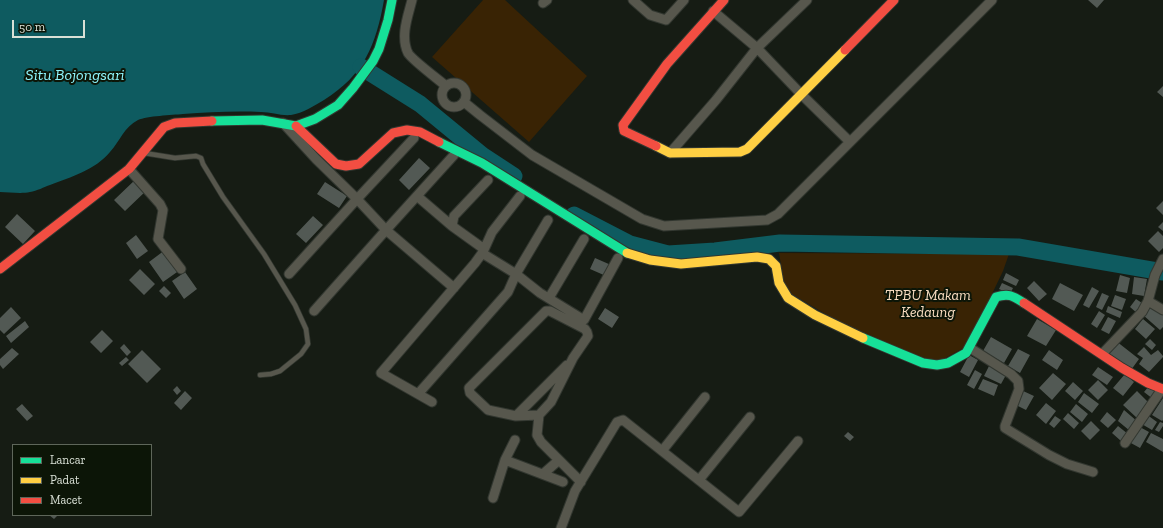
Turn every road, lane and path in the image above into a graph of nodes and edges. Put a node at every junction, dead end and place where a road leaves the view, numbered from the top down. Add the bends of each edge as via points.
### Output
1 (392, 0) edge
2 (412, 0) edge
3 (633, 0) edge
4 (684, 0) edge
5 (724, 0) edge
6 (807, 0) edge
7 (894, 0) edge
8 (992, 0) edge
9 (713, 10) junction
10 (757, 48) junction
11 (446, 86) junction
12 (801, 94) junction
13 (464, 102) junction
14 (283, 123) junction
15 (296, 126) junction
16 (414, 138) dead end
17 (850, 142) junction
18 (142, 152) junction
19 (670, 153) junction
20 (454, 155) dead end
21 (129, 169) junction
22 (488, 180) dead end
23 (417, 196) junction
24 (520, 196) dead end
25 (357, 199) junction
26 (548, 220) dead end
27 (452, 226) junction
28 (386, 230) junction
29 (584, 239) dead end
30 (483, 251) junction
31 (618, 258) dead end
32 (1159, 267) edge
33 (0, 268) edge
34 (181, 269) dead end
35 (289, 274) dead end
36 (516, 274) junction
37 (454, 288) junction
38 (549, 298) junction
39 (1148, 301) junction
40 (1163, 310) edge
41 (314, 311) dead end
42 (970, 348) junction
43 (1102, 354) junction
44 (573, 358) junction
45 (260, 375) dead end
46 (1163, 389) edge
47 (418, 394) junction
48 (705, 398) dead end
49 (432, 402) dead end
50 (516, 416) junction
51 (750, 417) dead end
52 (539, 419) junction
53 (515, 440) dead end
54 (798, 441) dead end
55 (1125, 443) dead end
56 (662, 451) junction
57 (505, 460) junction
58 (559, 460) junction
59 (1093, 472) dead end
60 (543, 474) junction
61 (699, 480) junction
62 (563, 482) dead end
63 (580, 482) junction
64 (493, 498) dead end
65 (561, 528) edge

1 - 15 street via 379,49 353,88 338,105 315,119
2 - 11 street via 404,41 408,54
3 - 4 street via 650,15 666,20
5 - 9 street
6 - 10 street
7 - 12 street
8 - 17 street
9 - 10 street
9 - 19 street via 667,64 624,125 624,131
10 - 12 street
10 - 19 street
11 - 13 street via 454,82 462,85 466,92
11 - 13 street via 442,96 448,106 456,107
12 - 17 street
12 - 19 street via 747,149 740,152
13 - 17 street via 532,155 642,219 664,226 767,220 778,214
14 - 15 street
14 - 18 street via 262,120 185,122 164,127
14 - 25 street
15 - 42 street via 336,164 346,166 359,164 393,133 407,130 420,132 482,163 628,254 681,264 757,257 770,259 776,266 778,283 788,298 854,334 923,363 936,365 956,360
16 - 25 street
18 - 21 street
18 - 45 lane via 175,158 201,158 223,197 257,242 295,305 306,329 307,346 285,368 271,374
20 - 23 street
21 - 33 street
21 - 34 street via 160,204 163,210 158,239
22 - 27 street via 454,216
23 - 27 street
23 - 28 street
24 - 30 street via 492,232
25 - 28 street
25 - 35 street
26 - 36 street
27 - 30 street
28 - 37 street
28 - 41 street
29 - 38 street
30 - 36 street
30 - 37 street
31 - 38 street via 584,320
32 - 39 street
36 - 38 street
36 - 47 street via 508,292
37 - 47 street via 381,373
39 - 40 street
39 - 43 street via 1134,321
42 - 43 street via 996,297 1004,294 1015,297
42 - 59 street via 1018,381 1018,389 1005,428 1049,455
43 - 46 street via 1143,381
44 - 50 street
44 - 50 street via 588,336 587,332 546,311 469,388 470,393 488,410
44 - 52 street via 551,402
46 - 55 street
47 - 49 street
48 - 56 street
50 - 52 street
51 - 61 street
52 - 58 street via 537,435
53 - 57 street
54 - 61 street via 739,512
56 - 61 street
56 - 63 street via 623,420 617,422
57 - 60 street
57 - 64 street
58 - 60 street
58 - 63 street
60 - 62 street
63 - 65 street

